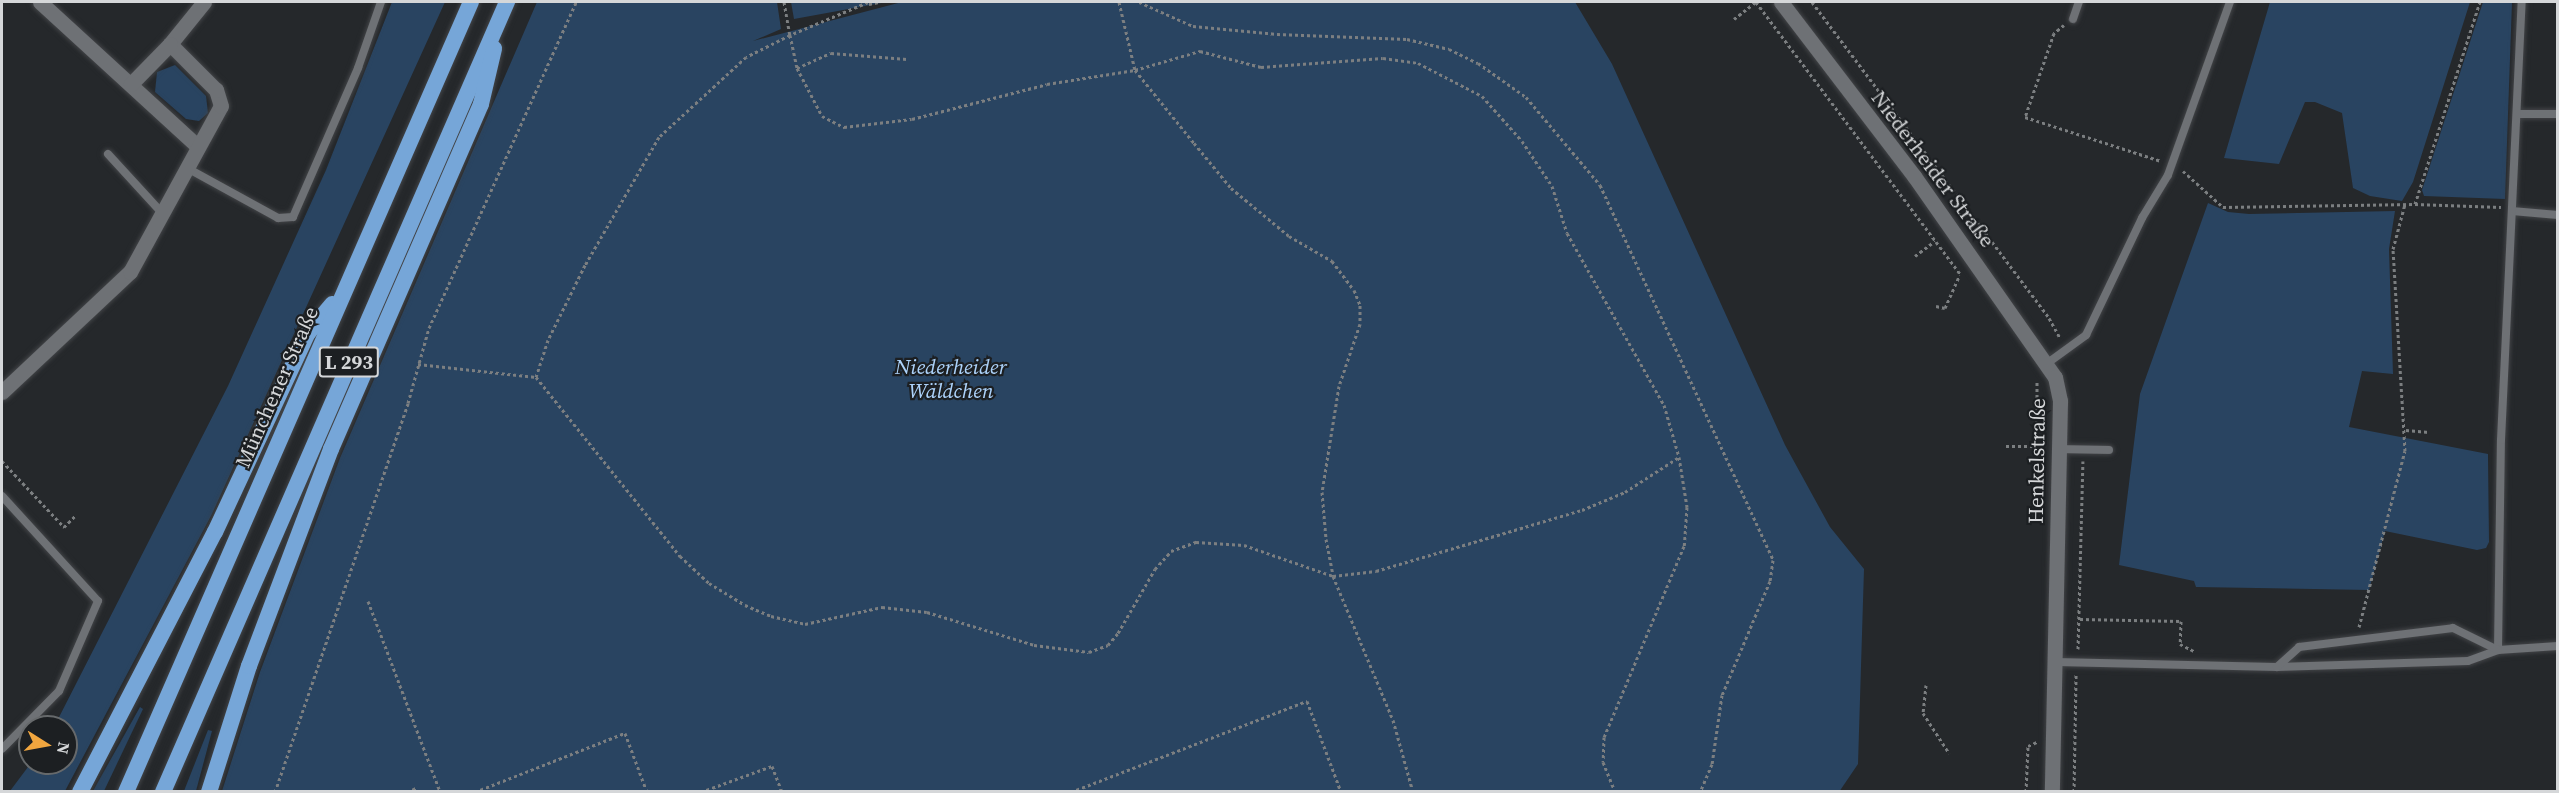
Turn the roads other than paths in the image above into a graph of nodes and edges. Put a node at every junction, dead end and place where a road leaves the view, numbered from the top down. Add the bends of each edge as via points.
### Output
1 (40, 2) edge
2 (204, 2) edge
3 (381, 2) edge
4 (471, 2) edge
5 (507, 2) edge
6 (1781, 2) edge
7 (2079, 2) edge
8 (2230, 2) edge
9 (2522, 2) edge
10 (500, 19) junction
11 (2073, 19) road end
12 (170, 44) junction
13 (131, 84) junction
14 (2517, 114) junction
15 (2558, 114) edge
16 (198, 147) junction
17 (108, 154) dead end
18 (187, 168) junction
19 (2512, 209) junction
20 (162, 214) junction
21 (2558, 215) edge
22 (344, 290) junction
23 (2049, 362) junction
24 (2, 392) edge
25 (2059, 449) junction
26 (2109, 450) dead end
27 (2, 496) edge
28 (2558, 646) edge
29 (2498, 650) junction
30 (2056, 662) junction
31 (2277, 667) junction
32 (2, 749) edge
33 (80, 792) edge
34 (126, 792) edge
35 (163, 792) edge
36 (209, 792) edge
37 (2052, 792) edge

1 - 13 street
2 - 12 street
3 - 18 lane via 358,68 293,217 278,218
4 - 22 highway, Münchener Straße / L 293
5 - 10 highway, L 293
6 - 23 street, Niederheider Straße
7 - 11 lane
8 - 23 lane via 2174,163 2086,335
9 - 14 lane
10 - 35 highway, L 293
10 - 36 highway via 481,104 331,449 249,666
12 - 13 street
12 - 16 street via 221,99 216,117
13 - 16 street
14 - 15 lane
14 - 19 lane
16 - 18 street
17 - 20 lane
18 - 20 street
19 - 21 lane
19 - 29 lane
20 - 24 street via 122,282
22 - 33 highway via 308,333 215,531
22 - 34 highway, Münchener Straße / L 293
23 - 25 street, Henkelstraße via 2060,394
25 - 26 lane
25 - 30 street, Henkelstraße
27 - 32 lane via 98,601 59,691
28 - 29 lane
29 - 31 lane via 2468,661
29 - 31 lane via 2453,628 2299,647
30 - 31 lane
30 - 37 street, Henkelstraße

